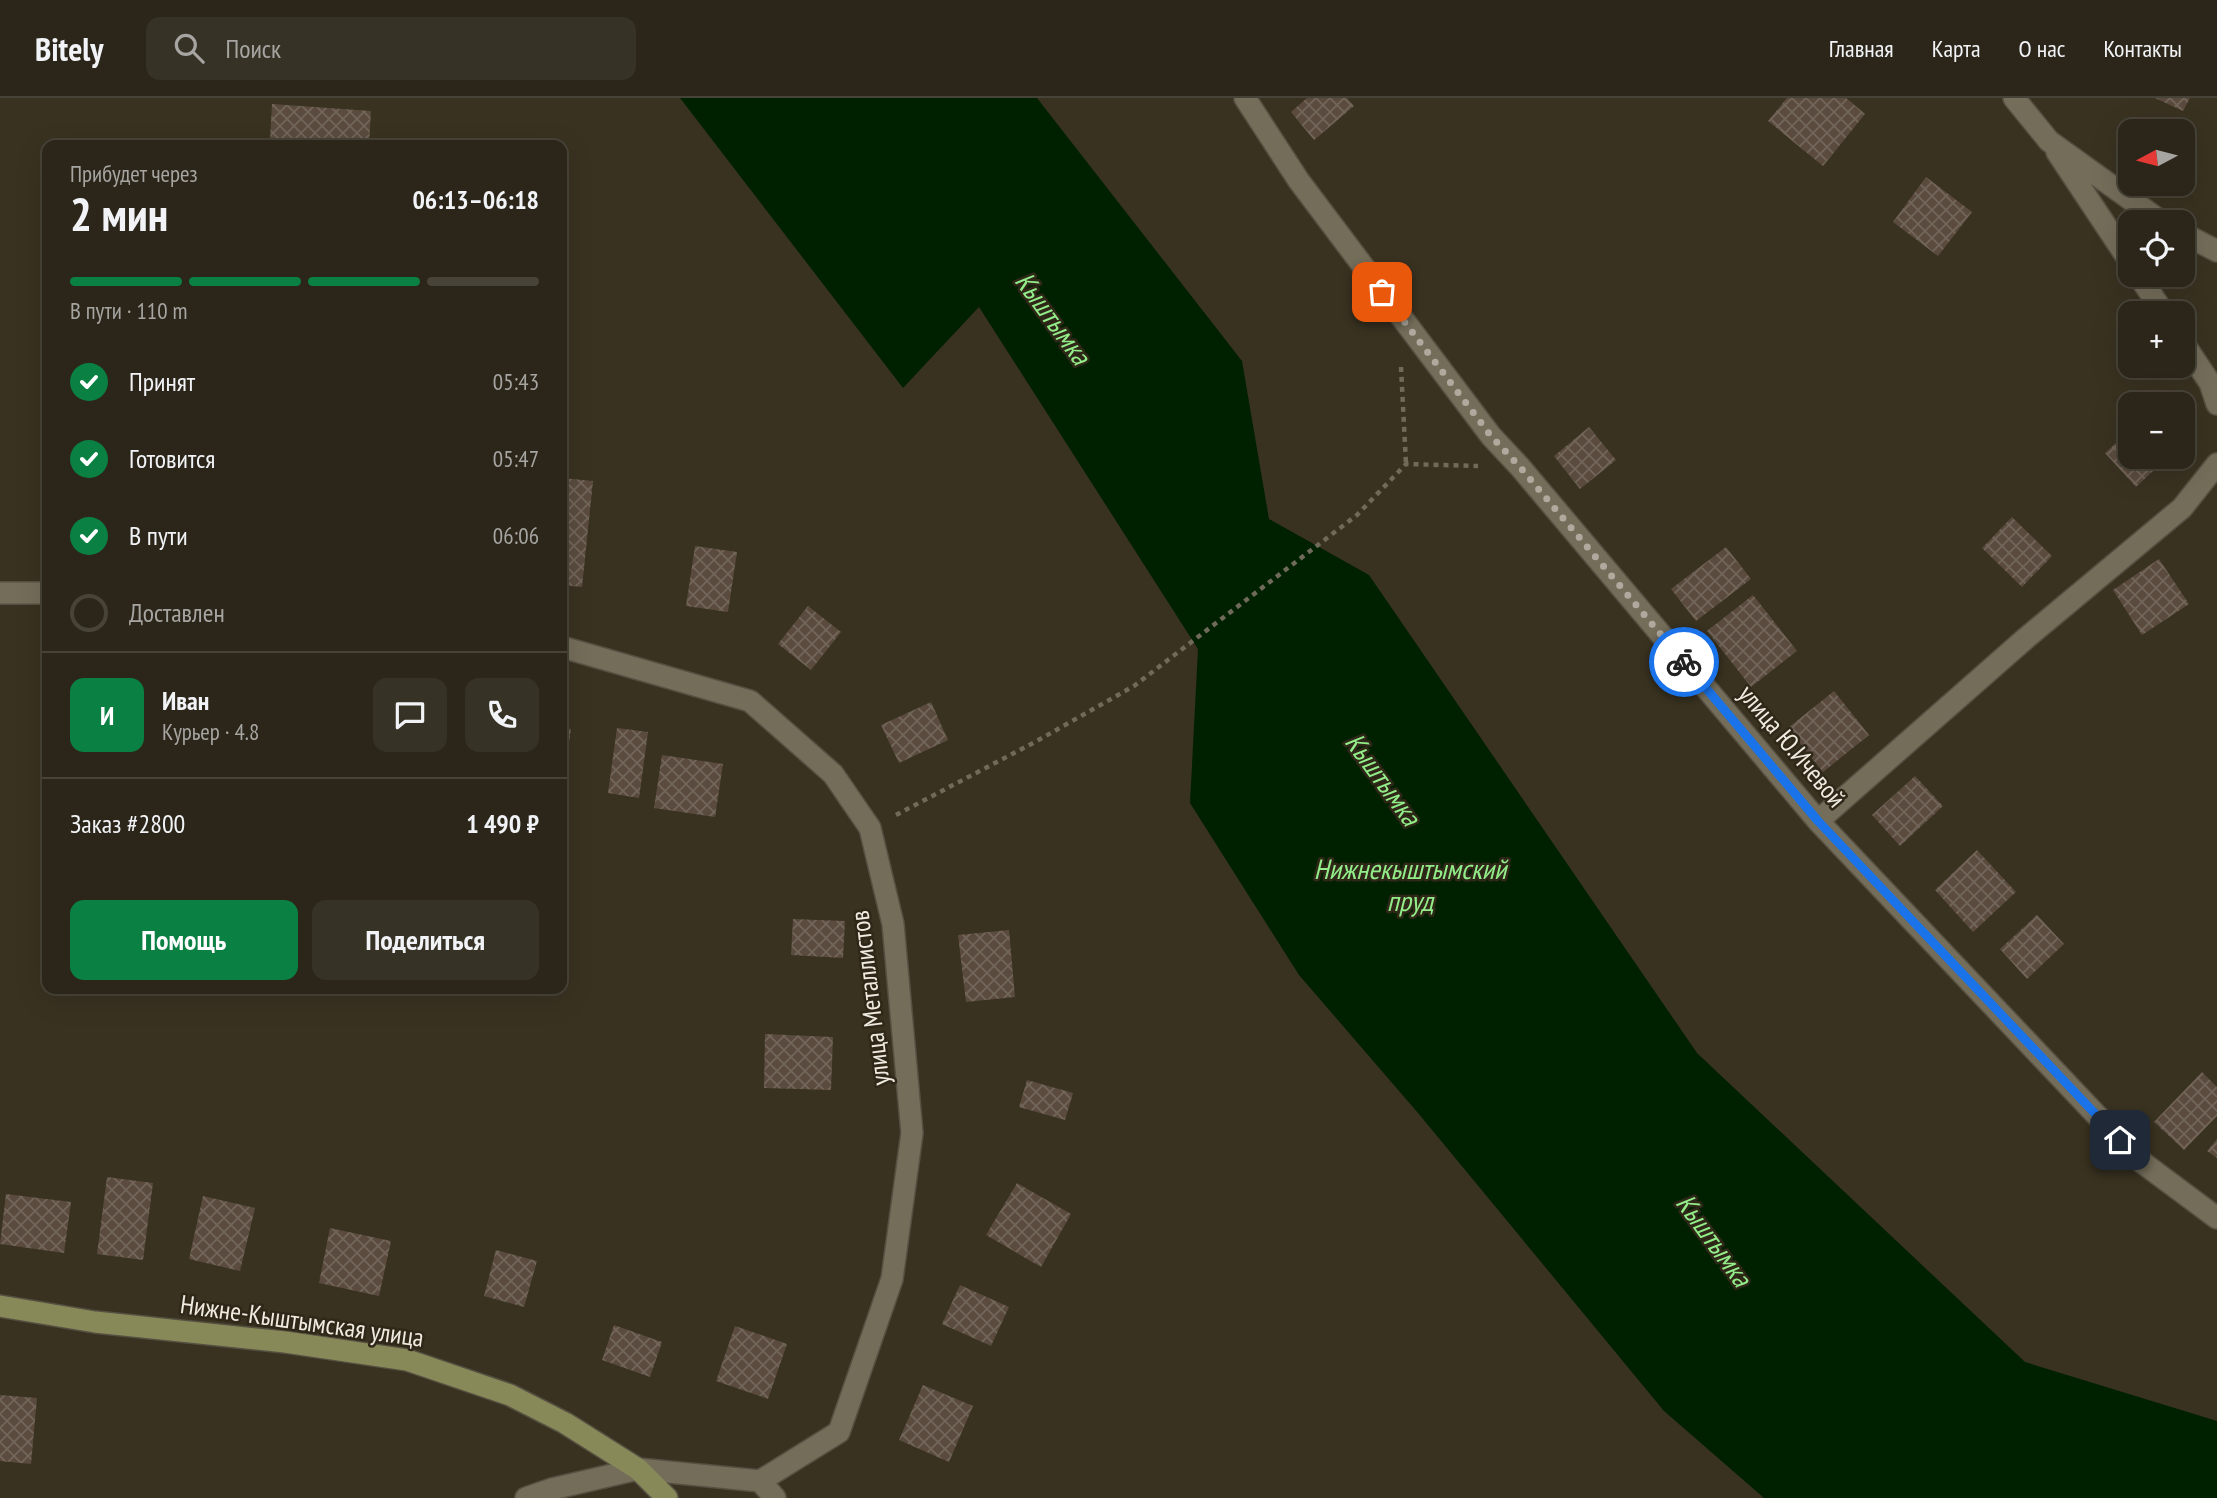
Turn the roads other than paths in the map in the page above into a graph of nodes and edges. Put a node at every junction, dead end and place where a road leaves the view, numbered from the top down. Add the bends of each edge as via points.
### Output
1 (1245, 98) edge
2 (2014, 98) edge
3 (2027, 98) edge
4 (2049, 141) junction
5 (2145, 210) edge
6 (2195, 240) edge
7 (2118, 244) edge
8 (2217, 251) edge
9 (2195, 358) edge
10 (2214, 384) edge
11 (2217, 404) edge
12 (2217, 464) edge
13 (0, 593) edge
14 (42, 593) edge
15 (567, 648) edge
16 (1818, 821) junction
17 (2217, 1218) edge
18 (0, 1306) edge
19 (638, 1469) junction
20 (760, 1481) junction
21 (526, 1498) edge
22 (667, 1498) edge
23 (775, 1498) edge

1 - 16 street, улица Ю.Ичевой via 1299,181 1491,436
2 - 4 street
3 - 4 street
4 - 5 street
4 - 7 street
6 - 8 street
9 - 10 street
10 - 11 street
12 - 16 street via 2182,508
13 - 14 street
15 - 20 street, улица Металлистов via 750,702 833,774 870,828 893,924 912,1133 892,1279 839,1432
16 - 17 street, улица Ю.Ичевой via 2139,1160
18 - 19 main road, Нижне-Кыштымская улица via 407,1360 510,1395
19 - 20 street, Нижне-Кыштымская улица
19 - 21 street
19 - 22 main road
20 - 23 street

